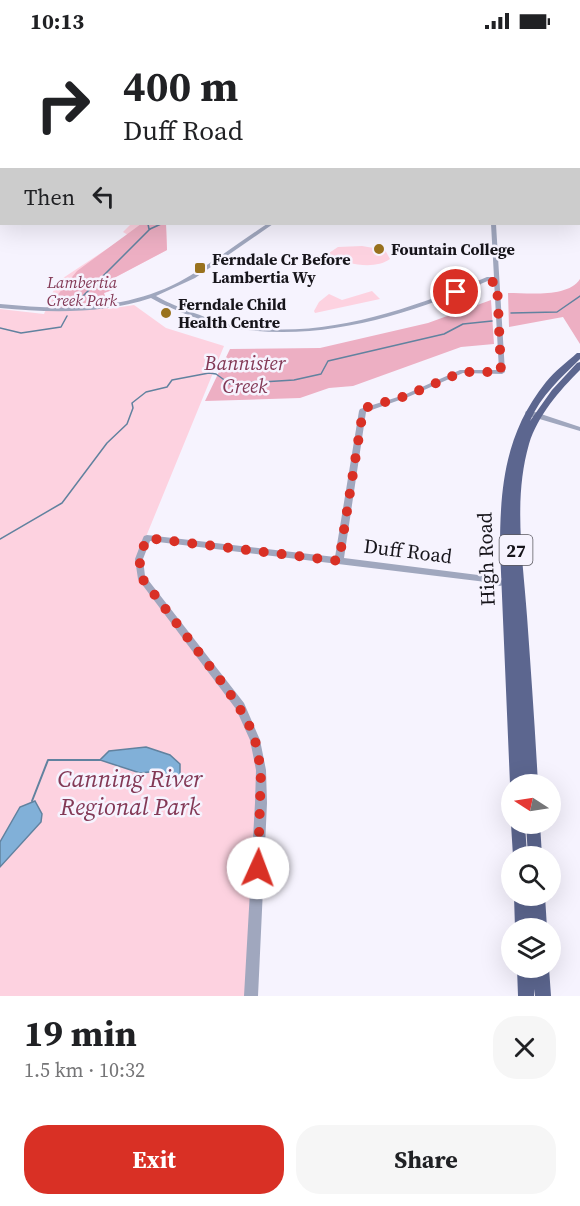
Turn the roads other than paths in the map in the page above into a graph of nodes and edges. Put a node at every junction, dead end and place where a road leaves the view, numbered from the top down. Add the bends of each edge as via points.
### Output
1 (268, 225) edge
2 (494, 225) edge
3 (496, 281) junction
4 (154, 295) junction
5 (0, 306) edge
6 (580, 355) edge
7 (580, 365) edge
8 (533, 415) junction
9 (580, 429) edge
10 (339, 561) junction
11 (517, 567) junction
12 (508, 582) junction
13 (519, 598) junction
14 (517, 774) edge
15 (530, 774) edge
16 (525, 978) edge
17 (542, 978) edge
18 (251, 996) edge
19 (526, 996) edge
20 (543, 996) edge

1 - 4 street via 184,281
2 - 3 street
3 - 4 street via 482,282 418,306 301,331 239,328 199,317
3 - 10 street via 501,372 462,372 363,411
4 - 5 street via 78,310
6 - 8 main road, High Road / 27 via 557,375
7 - 8 main road, High Road / 27
8 - 9 street
8 - 11 main road, High Road / 27 via 517,477
8 - 12 main road, High Road / 27 via 514,447 506,486
10 - 12 street, Duff Road
10 - 18 street, Duff Road via 147,538 139,559 141,577 240,706 255,740 261,770 261,803
11 - 12 street
11 - 13 main road, High Road / 27
12 - 13 street
12 - 14 main road, High Road / 27
13 - 15 main road, High Road / 27
16 - 19 main road
17 - 20 main road

